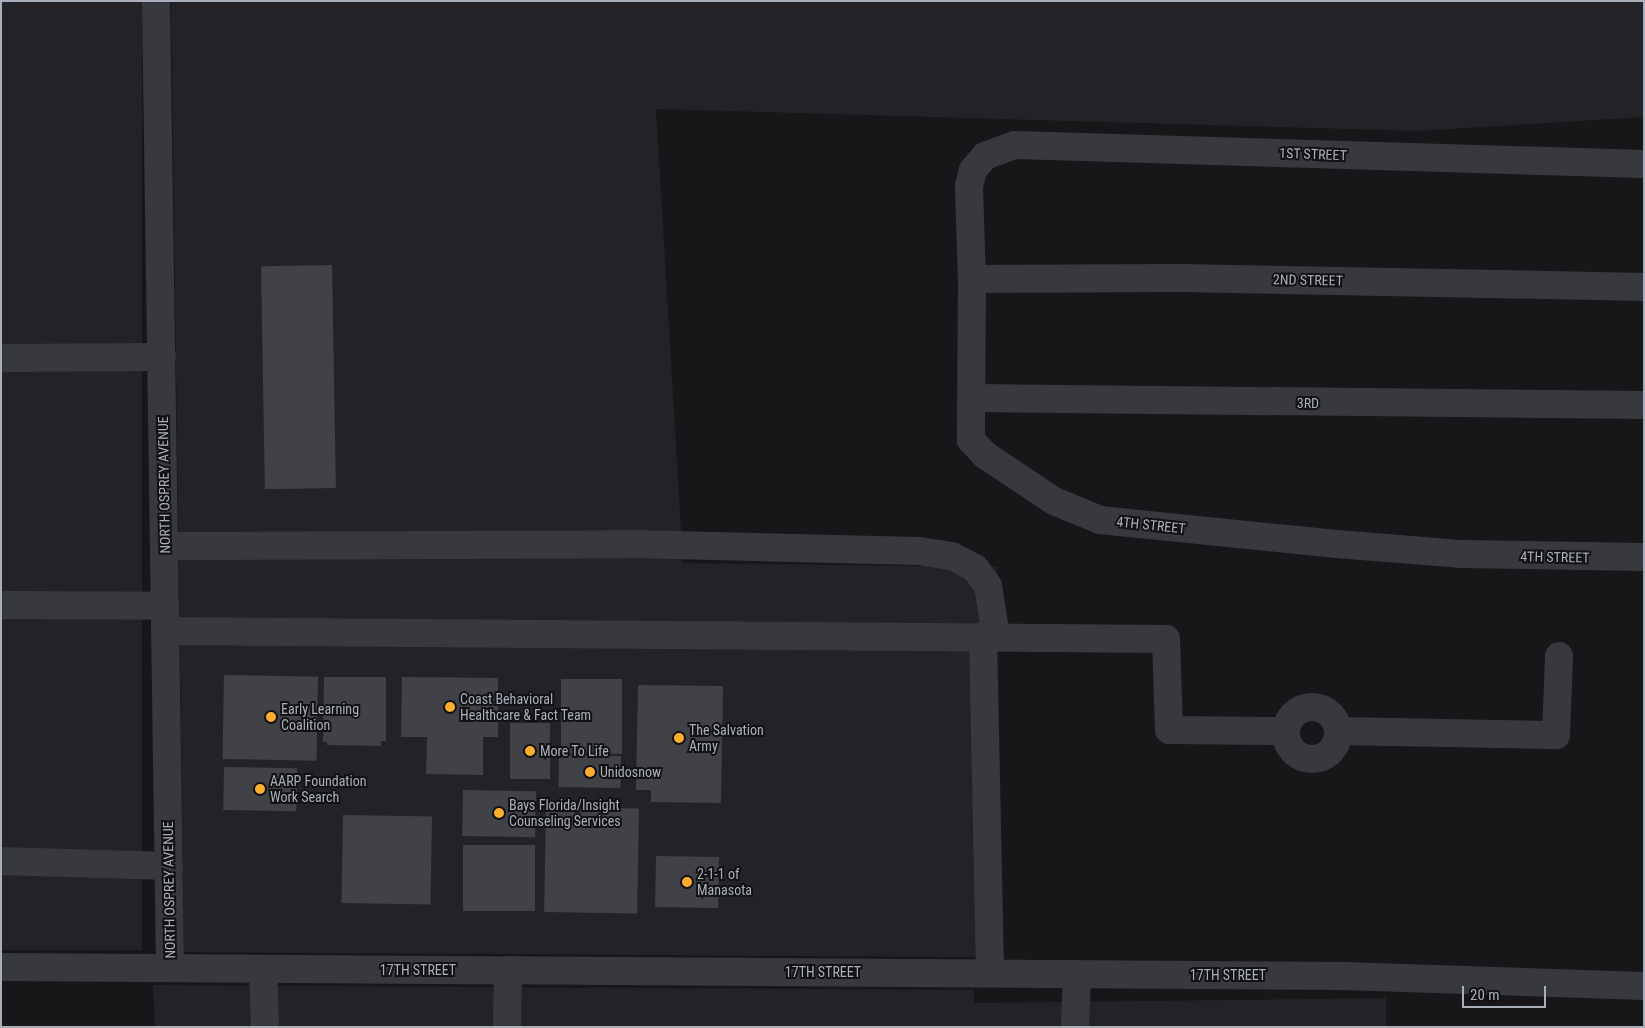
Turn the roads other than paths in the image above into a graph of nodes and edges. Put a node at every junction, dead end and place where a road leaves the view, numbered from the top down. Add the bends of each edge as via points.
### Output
1 (156, 1) edge
2 (985, 156) joint
3 (1644, 164) edge
4 (972, 279) junction
5 (1644, 287) edge
6 (162, 357) junction
7 (1, 358) edge
8 (972, 398) junction
9 (1644, 405) edge
10 (164, 546) junction
11 (1644, 557) edge
12 (1, 605) edge
13 (166, 618) junction
14 (990, 636) junction
15 (1559, 656) dead end
16 (1286, 731) junction
17 (1338, 731) junction
18 (1, 861) edge
19 (169, 866) junction
20 (1, 967) edge
21 (170, 968) junction
22 (264, 969) junction
23 (508, 970) junction
24 (990, 973) junction
25 (1077, 974) junction
26 (1644, 986) edge
27 (265, 1027) edge
28 (507, 1027) edge
29 (1076, 1027) edge

1 - 6 street, NORTH OSPREY AVENUE
2 - 3 street, 1ST STREET via 1015,145
2 - 4 street, 4TH STREET via 973,170 969,186
4 - 5 street, 2ND STREET via 1182,278
4 - 8 street, 4TH STREET
6 - 7 street
6 - 10 street, NORTH OSPREY AVENUE
8 - 9 street, 3RD
8 - 11 street, 4TH STREET via 971,440 985,455 1054,501 1100,520 1460,554
10 - 13 street, NORTH OSPREY AVENUE
10 - 14 street via 623,544 918,551 952,556 975,568 988,586
12 - 13 street
13 - 14 street
13 - 19 street, NORTH OSPREY AVENUE
14 - 16 street via 1166,639 1169,730
14 - 24 street
15 - 17 street via 1556,735
16 - 17 street via 1296,712 1312,706 1328,711 1335,718
16 - 17 street via 1292,750 1307,759 1316,759 1331,751
18 - 19 street
19 - 21 street, NORTH OSPREY AVENUE
20 - 21 street, 17TH STREET
21 - 22 street, 17TH STREET
22 - 23 street, 17TH STREET
22 - 27 street
23 - 24 street, 17TH STREET
23 - 28 street
24 - 25 street, 17TH STREET
25 - 26 street, 17TH STREET via 1343,976
25 - 29 street

